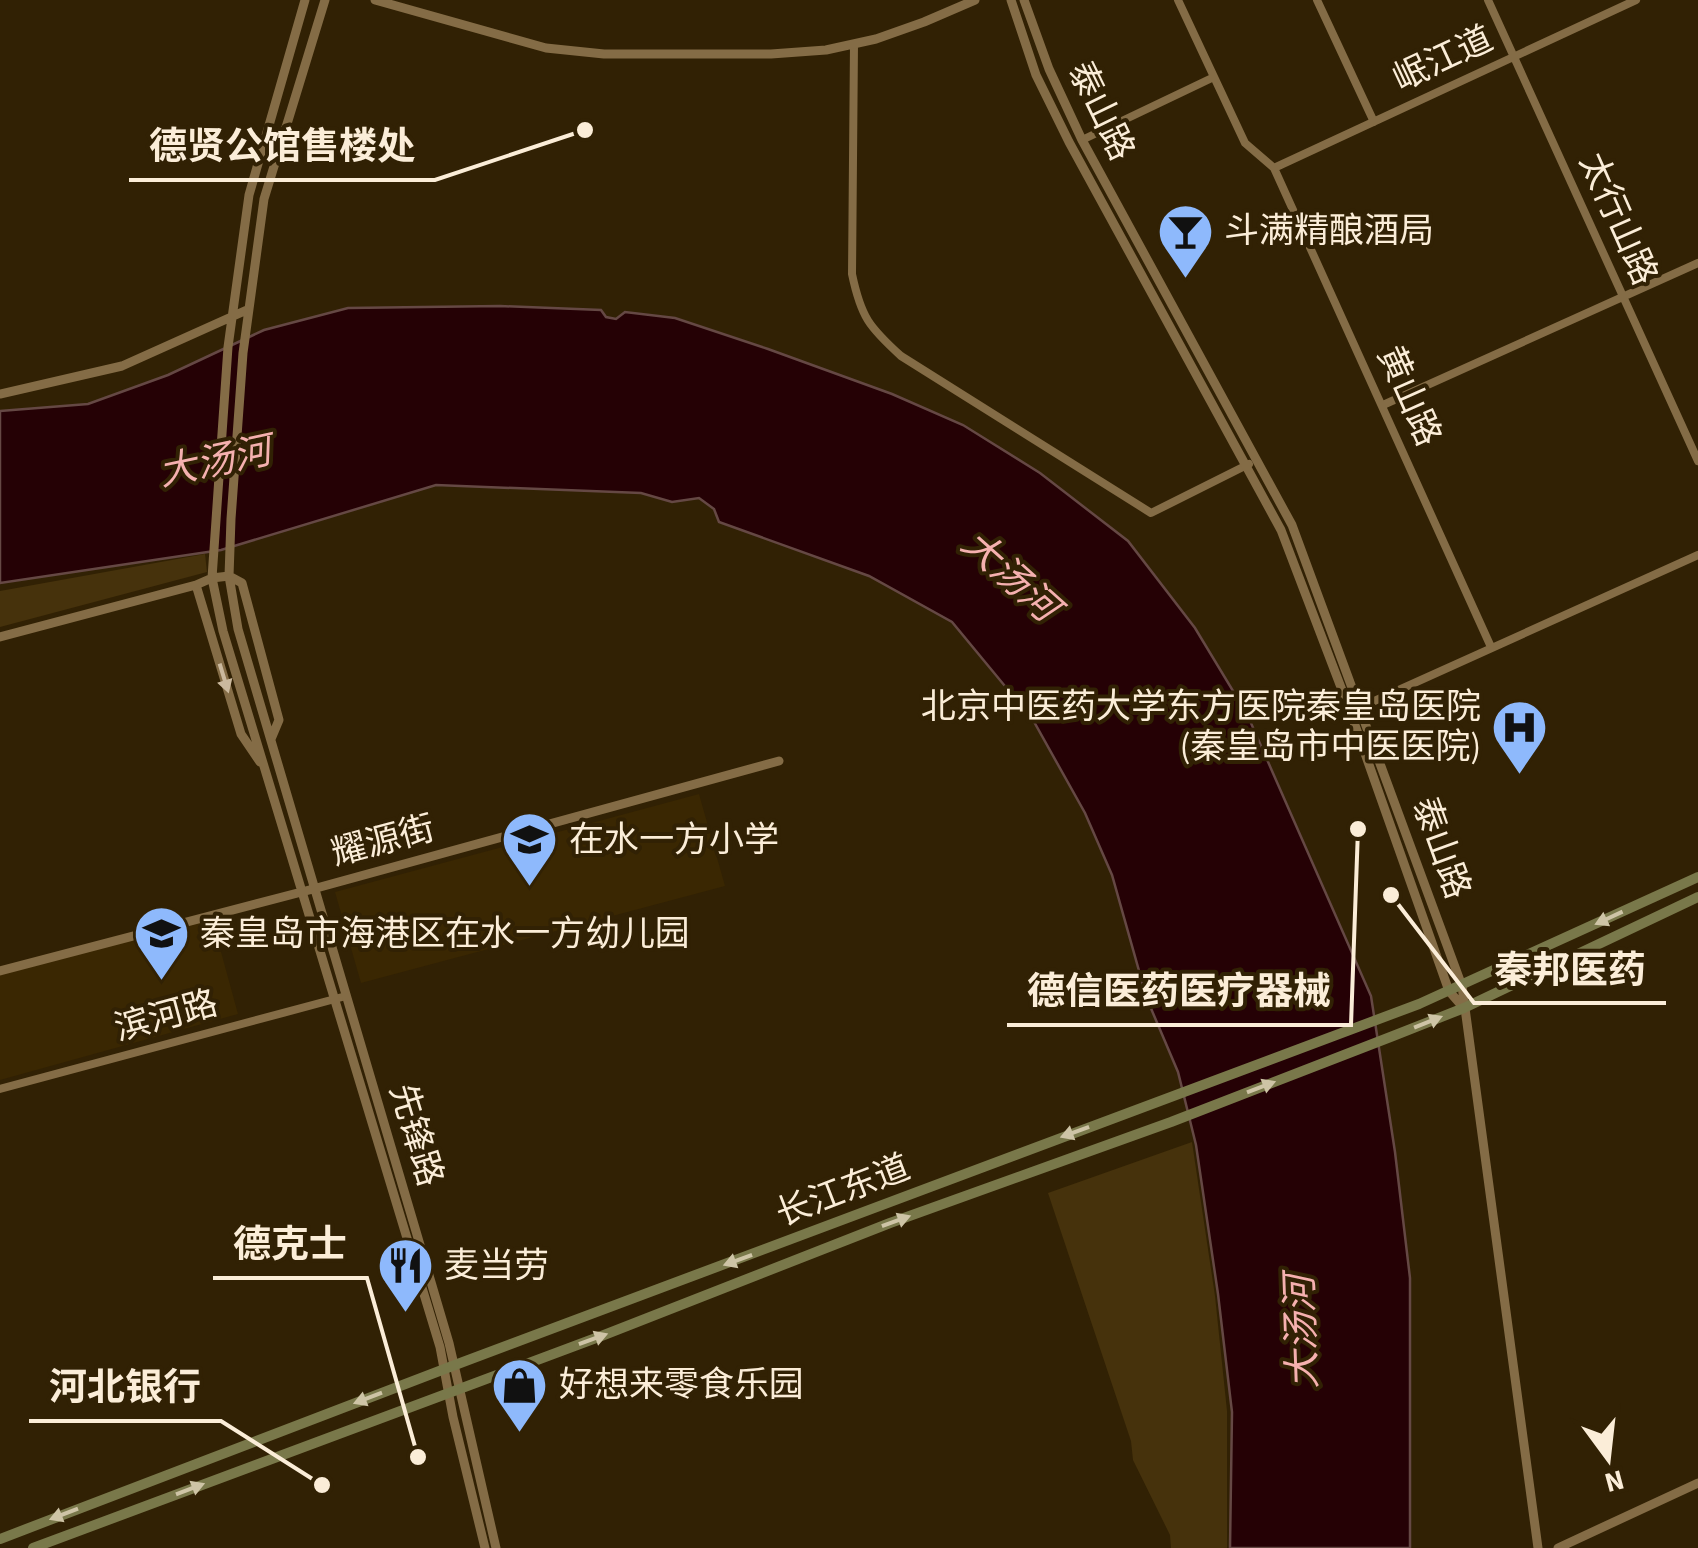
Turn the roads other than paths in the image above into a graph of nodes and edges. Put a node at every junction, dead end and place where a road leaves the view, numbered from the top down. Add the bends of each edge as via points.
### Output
1 (305, 0) edge
2 (325, 0) edge
3 (375, 0) edge
4 (975, 0) edge
5 (1011, 0) edge
6 (1024, 0) edge
7 (1178, 0) edge
8 (1318, 0) edge
9 (1488, 0) edge
10 (1636, 0) edge
11 (854, 44) junction
12 (1514, 56) junction
13 (1214, 78) junction
14 (1374, 122) junction
15 (1082, 140) junction
16 (1274, 168) junction
17 (1698, 263) edge
18 (1624, 298) junction
19 (249, 309) junction
20 (232, 316) junction
21 (0, 394) edge
22 (1383, 405) junction
23 (1258, 460) junction
24 (1698, 460) edge
25 (1246, 466) junction
26 (1698, 555) edge
27 (229, 576) junction
28 (212, 578) junction
29 (196, 585) junction
30 (0, 637) edge
31 (1492, 647) junction
32 (1361, 707) junction
33 (271, 740) junction
34 (779, 761) dead end
35 (267, 773) junction
36 (1698, 877) edge
37 (314, 889) junction
38 (300, 892) junction
39 (1698, 897) edge
40 (0, 971) edge
41 (1462, 986) junction
42 (1449, 991) junction
43 (346, 996) junction
44 (334, 999) junction
45 (1464, 1008) junction
46 (0, 1089) edge
47 (450, 1367) junction
48 (455, 1390) junction
49 (1698, 1484) edge
50 (0, 1539) edge
51 (33, 1548) edge
52 (485, 1548) edge
53 (496, 1548) edge
54 (1538, 1548) edge
55 (1558, 1548) edge

1 - 20 street via 249,196
2 - 19 street, 先锋路 via 264,199
3 - 11 street via 574,52 771,54
4 - 11 street
5 - 25 street via 1068,142
6 - 15 street, 泰山路
7 - 13 street, 黄山路
8 - 14 street
9 - 12 street, 太行山路
10 - 12 street, 岷江道
11 - 25 street via 852,274 872,330 900,356 1151,513
12 - 14 street, 岷江道
12 - 18 street, 太行山路
13 - 15 street
13 - 16 street, 黄山路 via 1246,143
14 - 16 street, 岷江道
15 - 23 street, 泰山路
16 - 22 street, 黄山路
17 - 18 street
18 - 22 street
18 - 24 street, 太行山路
19 - 20 street
19 - 27 street, 先锋路
20 - 21 street via 122,366
20 - 28 street
22 - 31 street, 黄山路
23 - 25 street
23 - 32 street, 泰山路 via 1292,525
25 - 42 street via 1281,530
26 - 31 street
27 - 28 street
27 - 33 street, 先锋路
27 - 33 street via 242,583 279,720
28 - 29 street
28 - 35 street
29 - 30 street
29 -> 35 street via 241,734
31 - 32 street
32 - 41 street, 泰山路
33 - 37 street, 先锋路
34 - 37 street, 耀源街
35 - 38 street
36 -> 41 main road, 长江东道
37 - 38 street, 耀源街
37 - 43 street, 先锋路
38 - 40 street, 耀源街
38 - 44 street
39 - 45 main road, 长江东道
41 - 42 main road, 长江东道
41 - 45 street, 泰山路
42 - 45 street
42 -> 47 main road, 长江东道
43 - 44 street, 滨河路
43 - 47 street, 先锋路
44 - 46 street, 滨河路
44 - 47 street
48 -> 45 main road, 长江东道
45 - 54 street, 泰山路
47 - 48 street
47 -> 50 main road, 长江东道
51 -> 48 main road, 长江东道
48 - 52 street via 453,1417
48 - 53 street
49 - 55 street

